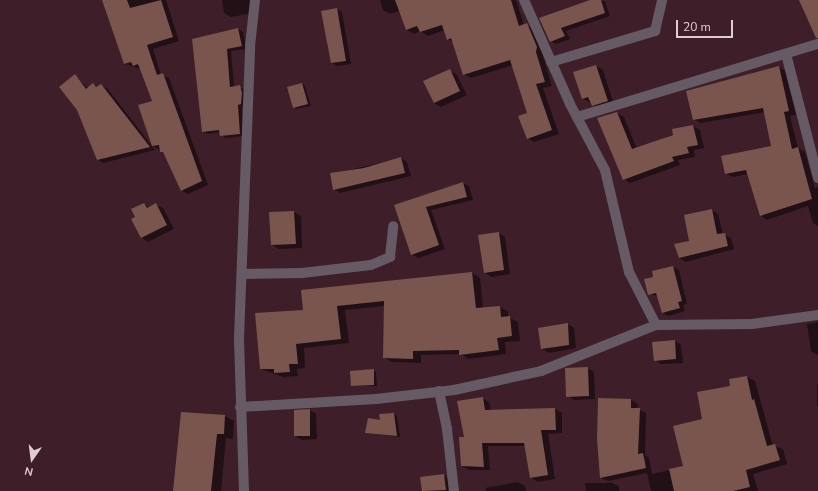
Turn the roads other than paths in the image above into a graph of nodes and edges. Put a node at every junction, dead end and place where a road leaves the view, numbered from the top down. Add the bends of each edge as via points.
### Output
1 (255, 0) edge
2 (524, 0) edge
3 (662, 0) edge
4 (818, 44) edge
5 (786, 54) junction
6 (551, 62) junction
7 (577, 117) junction
8 (818, 178) edge
9 (393, 226) dead end
10 (242, 274) junction
11 (818, 315) edge
12 (656, 325) junction
13 (439, 391) junction
14 (240, 407) junction
15 (244, 491) edge
16 (454, 491) edge

1 - 10 street
2 - 6 street
3 - 6 street via 655,31
4 - 5 street
5 - 7 street
5 - 8 street
6 - 7 street
7 - 12 street via 605,170 630,272
9 - 10 street via 390,257 371,265 302,273
10 - 14 street
11 - 12 street via 752,324
12 - 13 street via 541,371
13 - 14 street
13 - 16 street via 447,429
14 - 15 street

